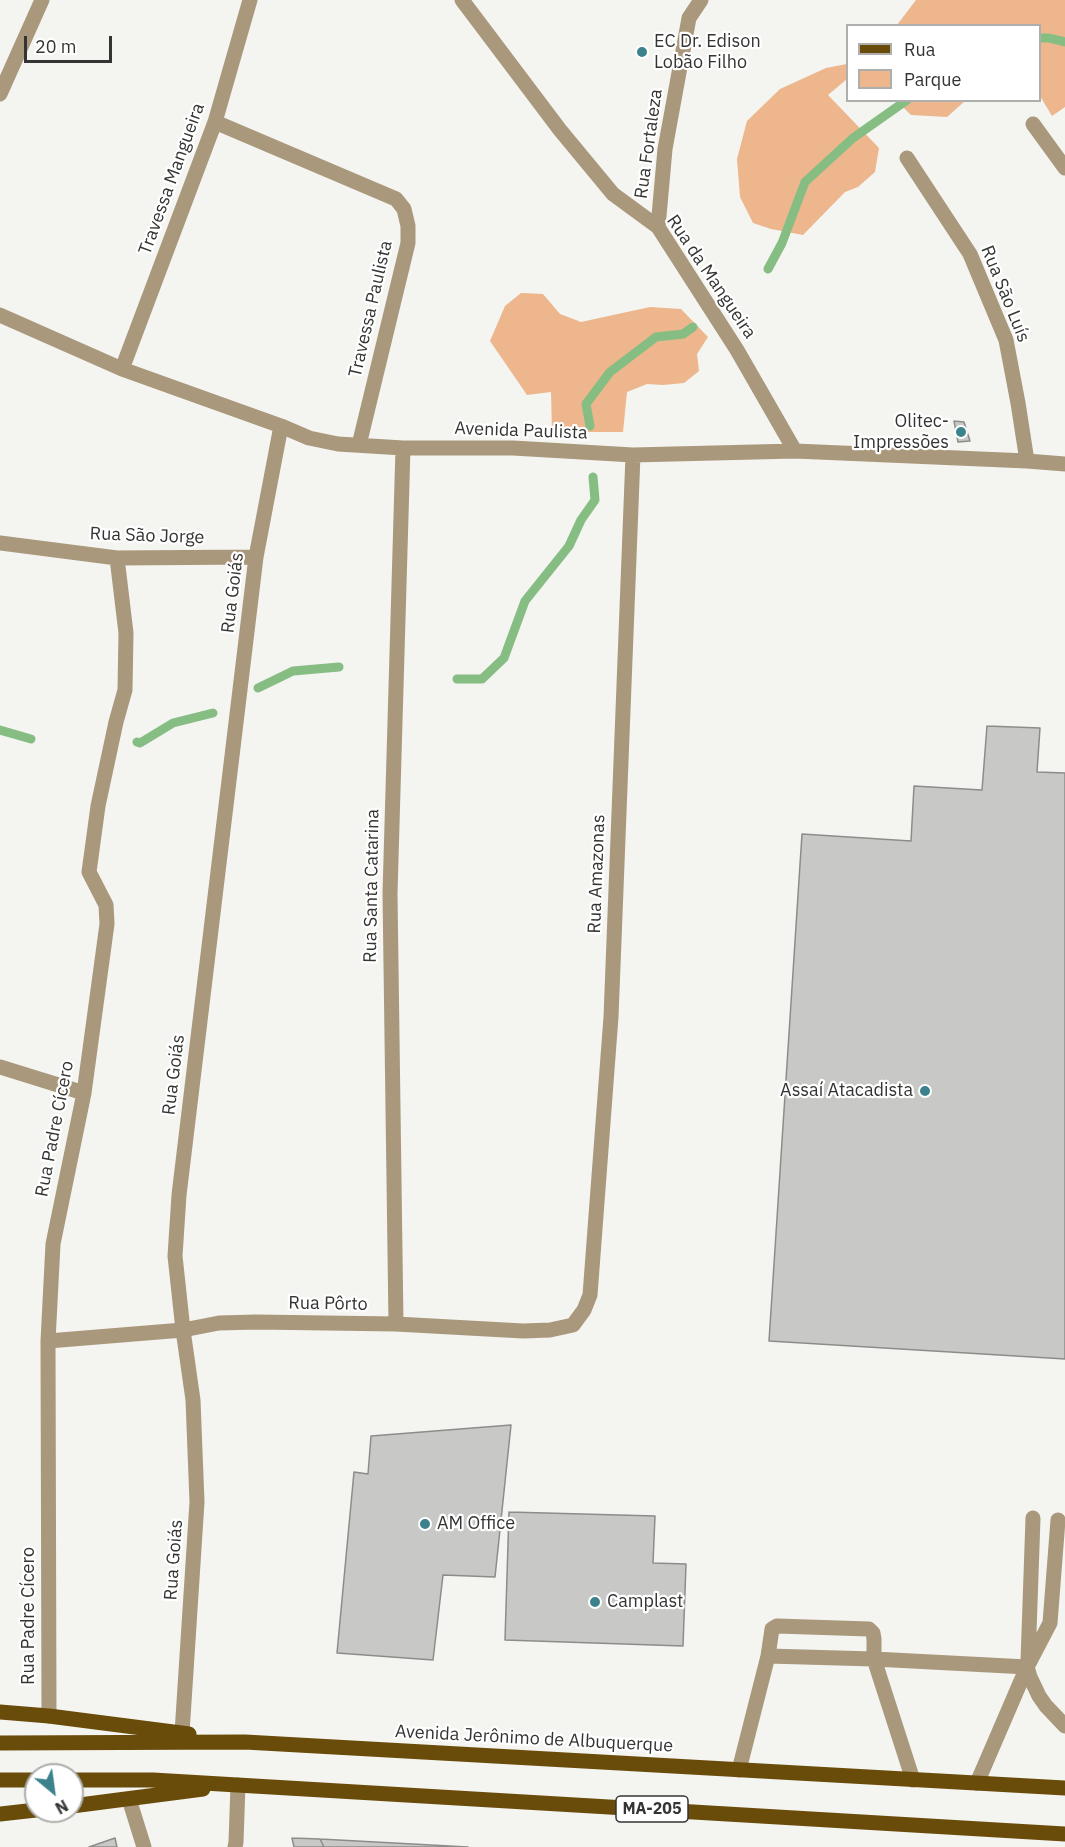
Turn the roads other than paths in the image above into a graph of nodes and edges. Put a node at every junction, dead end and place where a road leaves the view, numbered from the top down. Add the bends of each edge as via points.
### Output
1 (42, 0) edge
2 (250, 0) edge
3 (462, 0) edge
4 (702, 0) edge
5 (0, 94) edge
6 (215, 122) junction
7 (1033, 124) dead end
8 (908, 158) dead end
9 (1065, 168) edge
10 (658, 227) junction
11 (0, 315) edge
12 (122, 369) junction
13 (281, 426) junction
14 (359, 445) junction
15 (403, 447) junction
16 (795, 451) junction
17 (633, 455) junction
18 (1027, 461) junction
19 (1065, 464) edge
20 (0, 543) edge
21 (256, 557) junction
22 (117, 558) junction
23 (0, 1067) edge
24 (84, 1093) junction
25 (590, 1295) joint
26 (396, 1324) junction
27 (183, 1330) junction
28 (48, 1341) junction
29 (1033, 1518) dead end
30 (1058, 1520) dead end
31 (768, 1656) junction
32 (874, 1659) junction
33 (1028, 1667) junction
34 (0, 1712) edge
35 (49, 1716) junction
36 (1065, 1726) edge
37 (182, 1733) junction
38 (245, 1742) junction
39 (0, 1743) edge
40 (739, 1770) junction
41 (0, 1780) edge
42 (24, 1780) edge
43 (84, 1780) edge
44 (913, 1780) junction
45 (977, 1783) junction
46 (238, 1785) junction
47 (1065, 1788) edge
48 (129, 1799) junction
49 (84, 1805) edge
50 (24, 1811) edge
51 (0, 1814) edge
52 (1065, 1834) edge
53 (144, 1847) edge
54 (235, 1847) edge

1 - 5 street
2 - 6 street, Travessa Mangueira
3 - 10 street, Rua da Mangueira via 613,194
4 - 10 street, Rua Fortaleza via 688,18 665,148
6 - 12 street, Travessa Mangueira
6 - 14 street, Travessa Paulista via 396,199 404,209 408,243
7 - 9 street
8 - 18 street, Rua São Luís via 970,254 1006,340
10 - 16 street, Rua da Mangueira via 737,350
11 - 12 street, Avenida Paulista
12 - 13 street, Avenida Paulista
13 - 14 street, Avenida Paulista via 309,438
13 - 21 street, Rua Goiás
14 - 15 street, Avenida Paulista
15 - 17 street, Avenida Paulista
15 - 26 street, Rua Santa Catarina via 390,893
16 - 17 street, Avenida Paulista
16 - 18 street, Avenida Paulista
17 - 25 street, Rua Amazonas via 611,1017
18 - 19 street, Avenida Paulista
20 - 22 street, Rua São Jorge
21 - 22 street, Rua São Jorge
21 - 27 street, Rua Goiás via 179,1195 175,1256
22 - 24 street, Rua Padre Cícero via 126,633 126,690 98,806 89,872 106,905 107,924
23 - 24 street
24 - 28 street, Rua Padre Cícero via 53,1244
25 - 26 street, Rua Pôrto via 573,1325 550,1330
26 - 27 street, Rua Pôrto via 219,1323
27 - 28 street, Rua Pôrto
27 - 37 street, Rua Goiás via 193,1400 197,1502
28 - 35 street, Rua Padre Cícero
29 - 33 street
30 - 33 street via 1050,1623
31 - 32 street
31 - 32 street via 772,1629 779,1625 869,1629 874,1639
31 - 40 street
32 - 33 street
32 - 44 street
33 - 36 street via 1039,1696
33 - 45 street
34 - 35 main road
35 - 37 main road
37 - 38 main road
38 - 39 main road, Avenida Jerônimo de Albuquerque
38 - 40 main road, Avenida Jerônimo de Albuquerque
40 - 44 main road, Avenida Jerônimo de Albuquerque
41 - 42 main road
43 - 46 main road
44 - 45 main road, Avenida Jerônimo de Albuquerque
45 - 47 main road, Avenida Jerônimo de Albuquerque
46 - 48 main road
46 - 52 main road, MA-205
46 - 54 street
48 - 49 main road
48 - 53 street
50 - 51 main road

